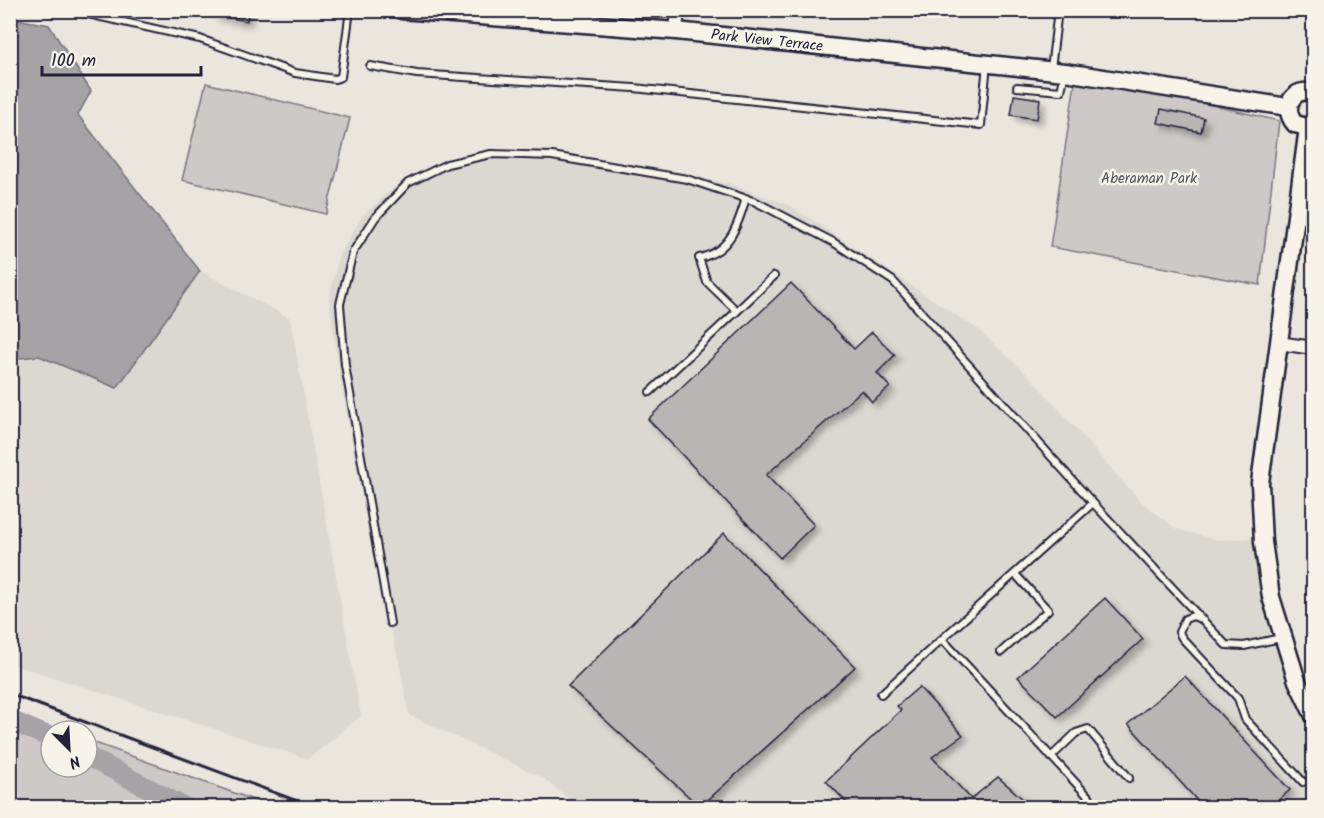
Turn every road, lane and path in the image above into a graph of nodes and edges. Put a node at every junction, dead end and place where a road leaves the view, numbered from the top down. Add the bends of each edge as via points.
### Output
1 (70, 10) edge
2 (350, 10) edge
3 (401, 10) edge
4 (678, 10) edge
5 (1058, 10) edge
6 (420, 12) edge
7 (496, 14) edge
8 (676, 31) junction
9 (987, 64) junction
10 (370, 66) dead end
11 (1065, 72) junction
12 (1017, 87) dead end
13 (1314, 93) edge
14 (1288, 107) junction
15 (1310, 126) edge
16 (746, 198) junction
17 (774, 276) dead end
18 (737, 311) junction
19 (1278, 343) junction
20 (1314, 348) edge
21 (650, 392) dead end
22 (1093, 503) junction
23 (1016, 574) junction
24 (1202, 619) junction
25 (390, 623) dead end
26 (1282, 637) junction
27 (943, 640) junction
28 (1001, 652) dead end
29 (881, 694) dead end
30 (1314, 716) edge
31 (1051, 757) junction
32 (1129, 778) dead end
33 (1303, 782) dead end
34 (1099, 807) edge

1 - 2 lane via 200,39 295,73 334,79 341,77
3 - 6 main road, Park View Terrace
4 - 8 street
5 - 11 lane
6 - 7 main road, Park View Terrace
7 - 8 main road, Park View Terrace
8 - 9 main road, Park View Terrace
9 - 10 lane via 981,125 633,88 417,74
9 - 11 main road, Park View Terrace
11 - 12 lane via 1061,91
11 - 14 main road, Park View Terrace
13 - 14 main road via 1298,93
14 - 15 main road via 1295,124
15 - 19 main road
16 - 18 lane via 727,244 699,258 707,282
16 - 22 lane via 833,242 893,281
16 - 25 lane via 687,179 552,156 491,154 447,164 408,183 375,218 353,252 340,304 345,365
17 - 18 lane
18 - 21 lane
19 - 20 street
19 - 26 main road via 1260,483 1263,542
22 - 23 lane
22 - 24 lane
23 - 27 lane
23 - 28 lane via 1048,610
24 - 26 lane via 1226,645 1244,646
24 - 33 lane via 1185,619 1179,632 1182,638 1238,698 1245,719
26 - 30 main road
27 - 29 lane
27 - 31 lane
31 - 32 lane via 1076,733 1088,729
31 - 34 lane

